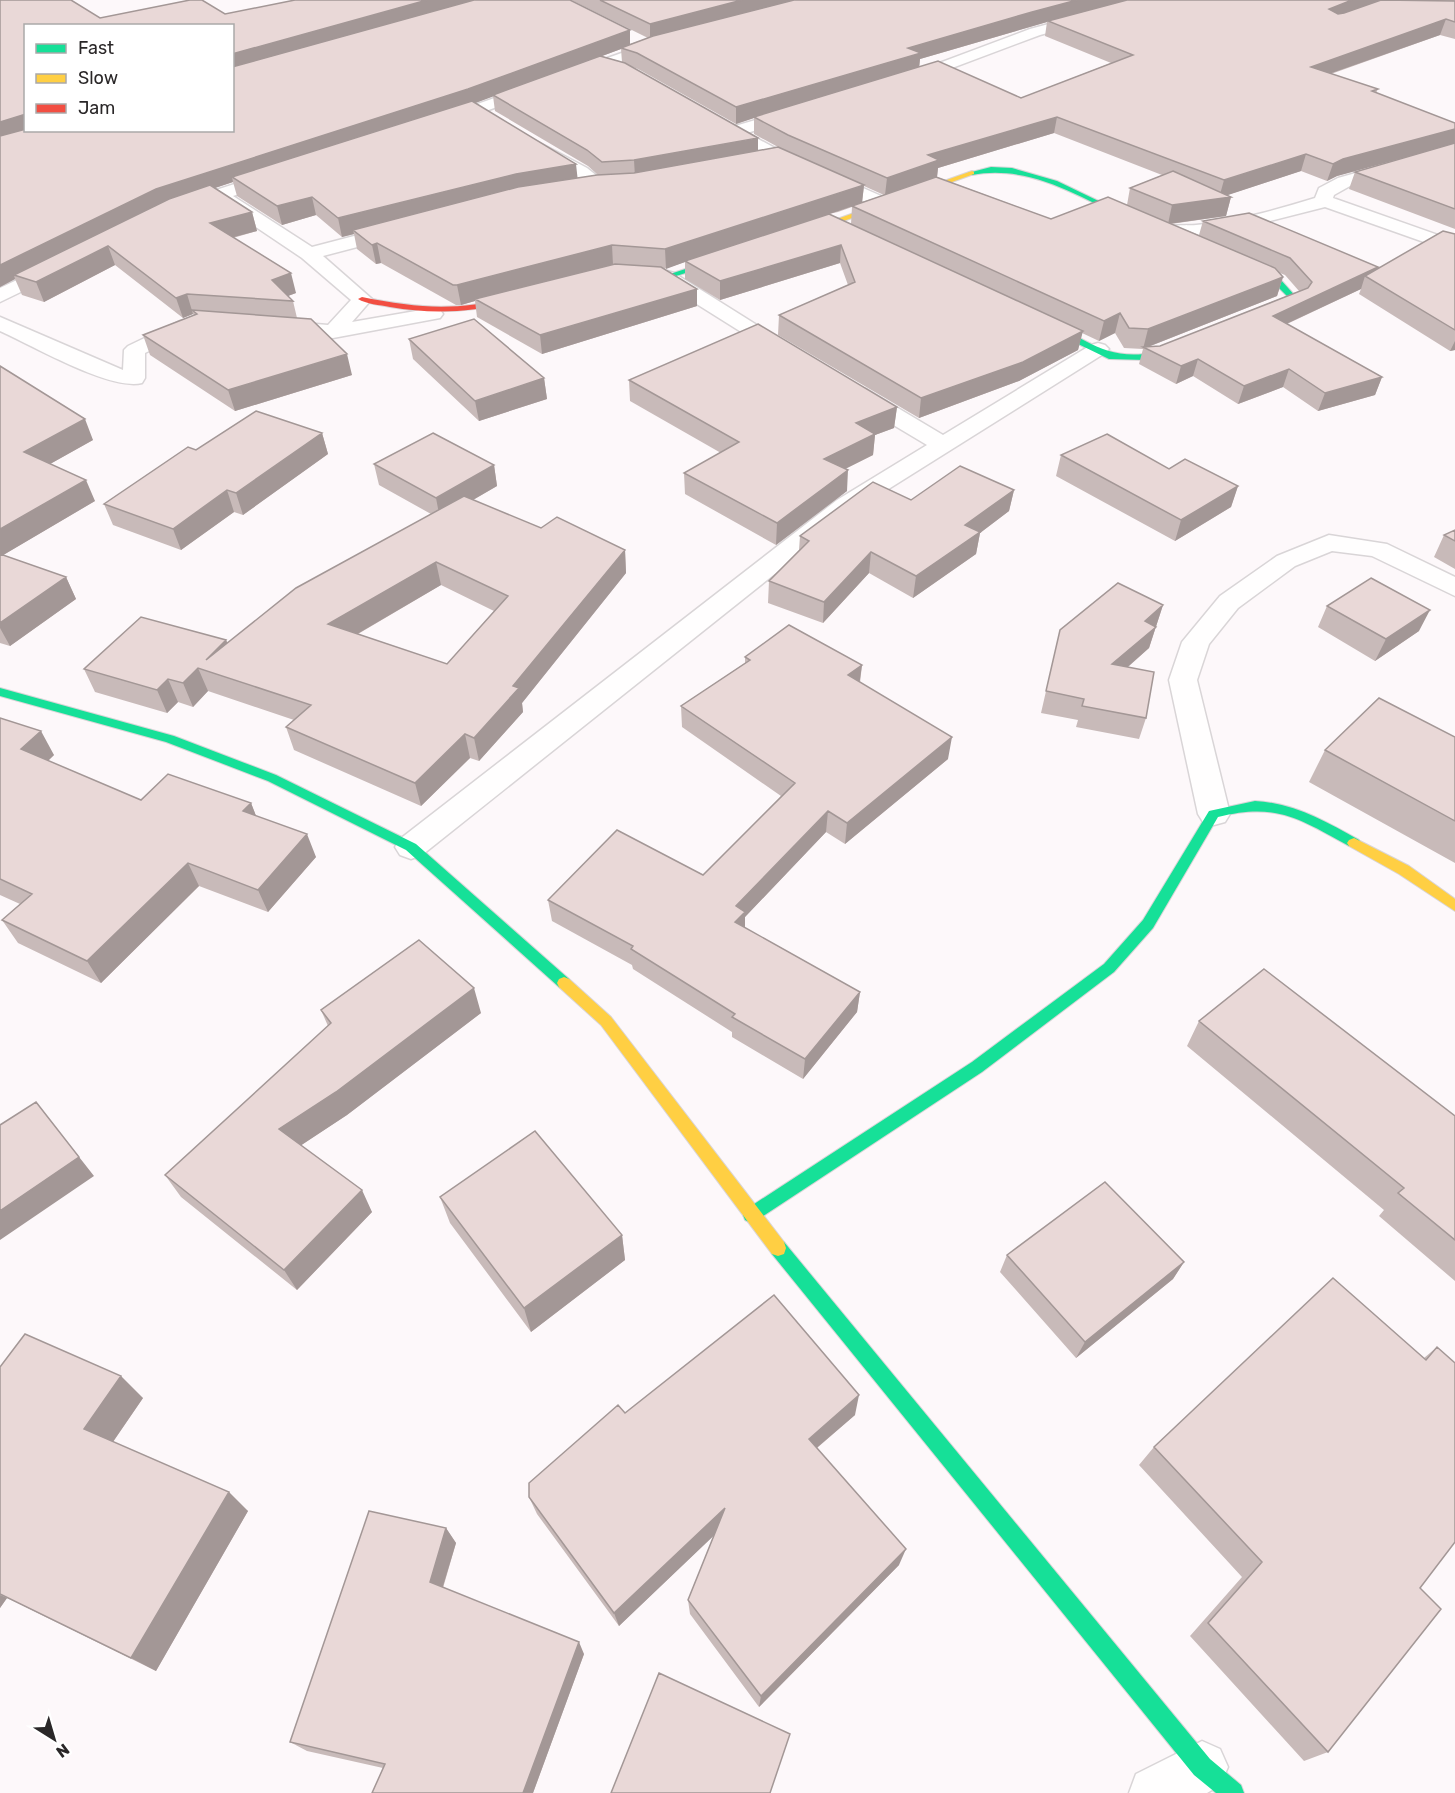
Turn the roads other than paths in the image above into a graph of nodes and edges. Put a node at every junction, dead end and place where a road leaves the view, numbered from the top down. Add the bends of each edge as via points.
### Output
1 (1154, 0) edge
2 (627, 36) edge
3 (676, 38) edge
4 (648, 46) junction
5 (599, 63) junction
6 (632, 74) edge
7 (887, 86) edge
8 (810, 109) edge
9 (477, 110) junction
10 (713, 120) edge
11 (496, 122) edge
12 (421, 128) edge
13 (733, 132) junction
14 (525, 138) edge
15 (1455, 150) edge
16 (780, 158) junction
17 (749, 164) edge
18 (297, 169) edge
19 (645, 182) edge
20 (598, 186) junction
21 (575, 190) edge
22 (218, 194) junction
23 (1324, 201) junction
24 (882, 203) junction
25 (168, 212) edge
26 (828, 224) junction
27 (412, 227) edge
28 (1155, 229) junction
29 (850, 234) edge
30 (783, 240) edge
31 (1197, 248) edge
32 (1455, 248) edge
33 (309, 254) junction
34 (738, 255) edge
35 (70, 261) edge
36 (1228, 262) edge
37 (614, 273) edge
38 (667, 277) junction
39 (532, 295) edge
40 (0, 296) edge
41 (362, 299) junction
42 (434, 314) junction
43 (1023, 314) edge
44 (1241, 320) edge
45 (204, 322) edge
46 (0, 323) edge
47 (260, 327) edge
48 (333, 332) junction
49 (1198, 337) edge
50 (1098, 349) junction
51 (803, 361) edge
52 (842, 385) edge
53 (941, 444) junction
54 (1455, 588) edge
55 (0, 692) edge
56 (1214, 814) junction
57 (411, 847) junction
58 (1455, 906) edge
59 (751, 1215) junction
60 (1217, 1780) edge
61 (1155, 1793) edge

1 - 7 street via 1035,32
2 - 4 street
3 - 4 street
4 - 5 street
5 - 6 street
5 - 9 street
8 - 13 street
9 - 11 street
9 - 12 street
10 - 13 street
13 - 16 street
14 - 20 street
15 - 23 street via 1344,182 1325,192
16 - 17 street
16 - 24 street
18 - 22 street
19 - 20 street
20 - 21 street
22 - 25 street
22 - 33 street
23 - 28 street via 1254,223 1209,232
23 - 32 street
24 - 26 street
24 - 28 street via 983,169 1008,168 1028,173
26 - 29 street
26 - 30 street
27 - 33 street
28 - 31 street
33 - 41 street
34 - 38 street
35 - 40 street
36 - 44 street via 1277,281 1294,299
37 - 38 street
38 - 51 street
39 - 42 street via 484,309
41 - 42 street
41 - 48 street
42 - 48 street
43 - 50 street
45 - 46 street via 193,322 135,350 134,378 116,376
47 - 48 street
49 - 50 street via 1146,357 1109,356
50 - 53 street
52 - 53 street
53 - 57 street via 846,505
54 - 56 street via 1378,549 1329,543 1287,561 1229,602 1196,642 1184,680
55 - 57 street via 170,739 272,778
56 - 58 street via 1242,805 1288,808 1404,870
56 - 59 street via 1148,924 1109,968 977,1067
57 - 59 street via 606,1021
59 - 60 street
60 - 61 street

